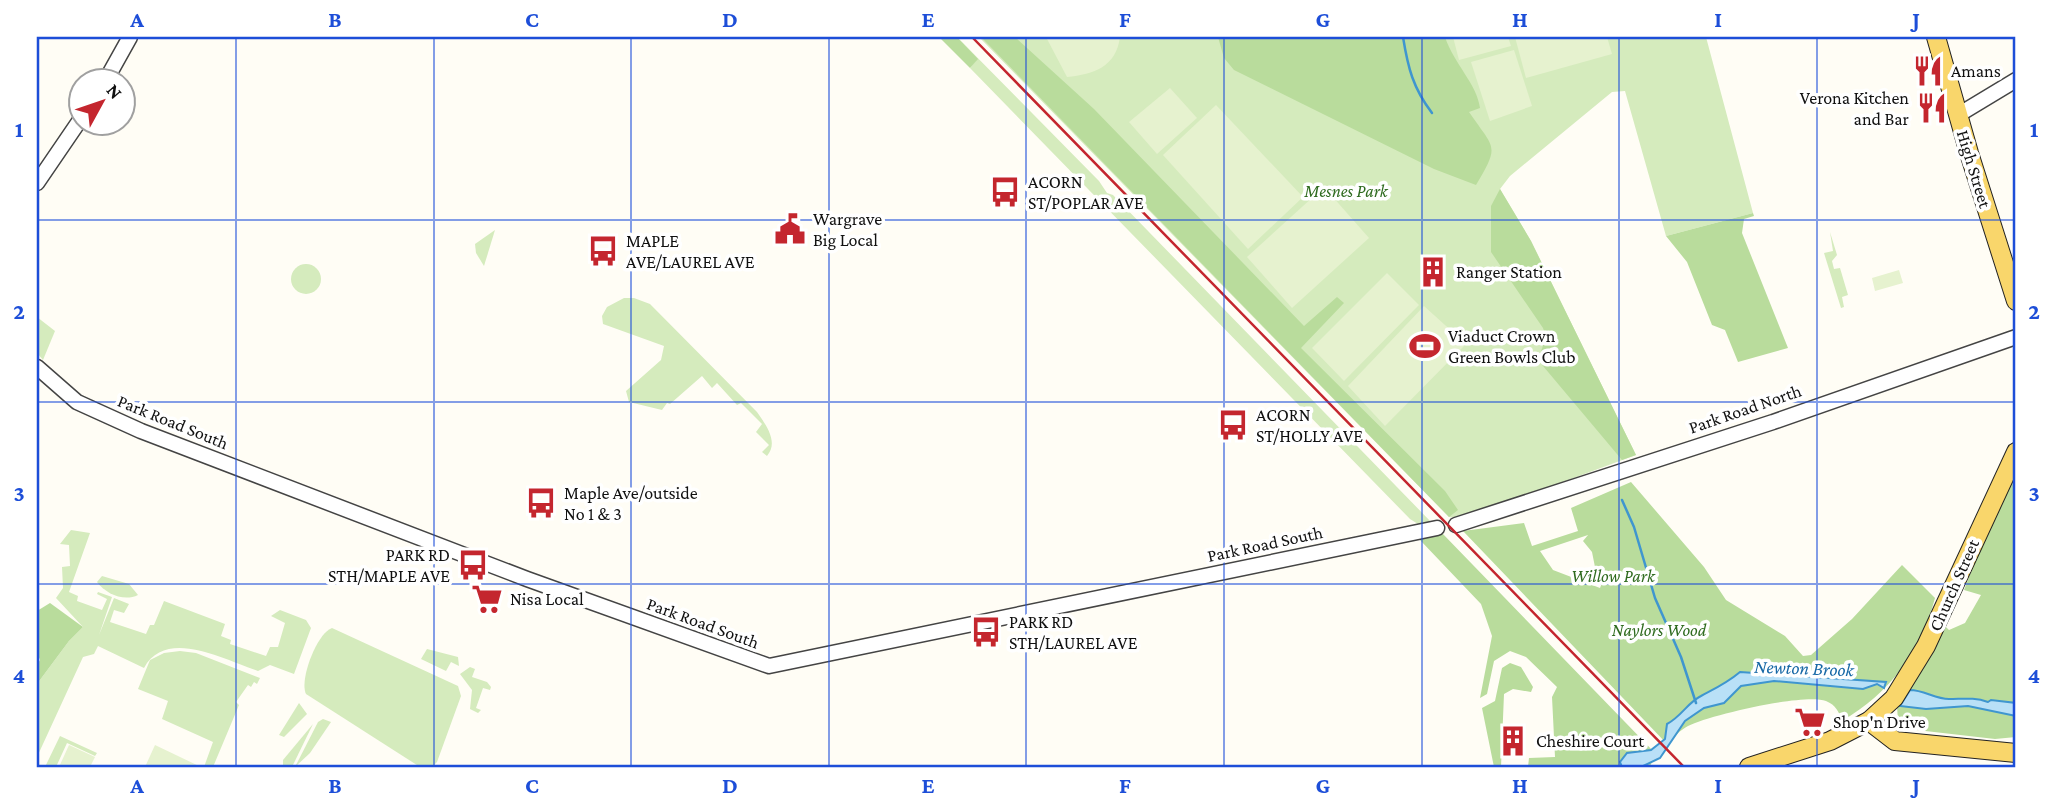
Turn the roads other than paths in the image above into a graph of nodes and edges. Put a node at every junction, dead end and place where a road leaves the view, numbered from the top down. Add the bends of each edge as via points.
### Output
1 (130, 37) edge
2 (1936, 37) edge
3 (114, 66) edge
4 (2016, 80) edge
5 (1958, 114) junction
6 (69, 136) edge
7 (37, 183) edge
8 (2016, 301) edge
9 (2016, 337) edge
10 (37, 367) edge
11 (2016, 452) edge
12 (1457, 525) dead end
13 (1437, 528) dead end
14 (1874, 716) junction
15 (2016, 753) edge
16 (1749, 767) edge

1 - 3 street
2 - 5 main road, High Street
4 - 5 street
5 - 8 main road, High Street
6 - 7 street
9 - 12 street, Park Road North
10 - 13 street, Park Road South via 77,402 130,426 527,579 769,666
11 - 14 main road, Church Street via 1926,646 1906,682
14 - 15 main road via 1889,739
14 - 16 main road via 1817,747

